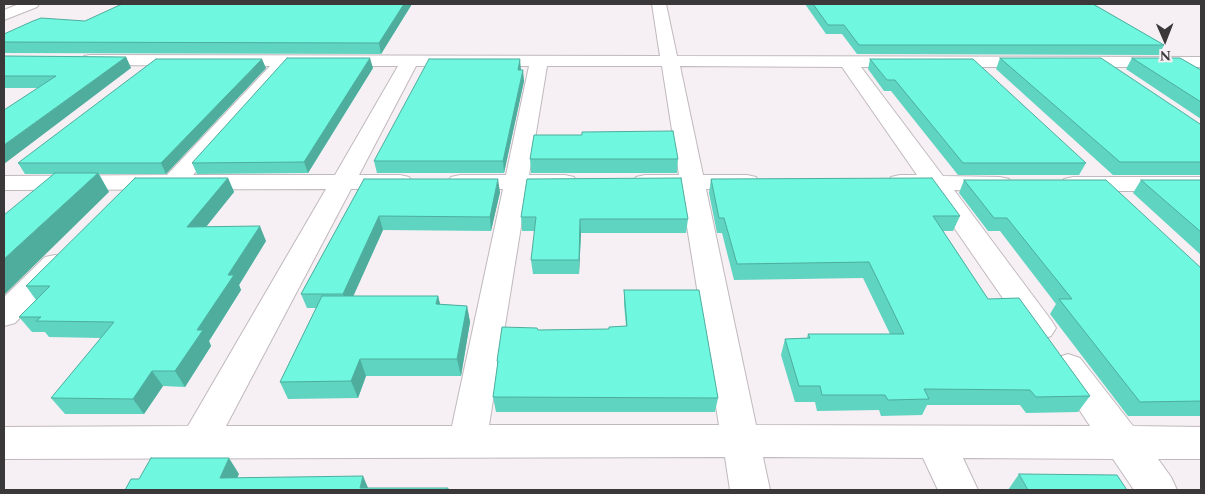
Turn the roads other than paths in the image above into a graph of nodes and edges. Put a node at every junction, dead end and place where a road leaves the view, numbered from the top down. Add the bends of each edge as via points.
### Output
1 (32, 4) edge
2 (659, 4) edge
3 (4, 15) edge
4 (76, 60) edge
5 (156, 60) junction
6 (284, 61) junction
7 (410, 61) junction
8 (539, 61) junction
9 (670, 62) junction
10 (848, 62) junction
11 (976, 62) junction
12 (1100, 62) junction
13 (1201, 62) edge
14 (133, 78) edge
15 (997, 82) edge
16 (1132, 83) edge
17 (1084, 163) edge
18 (9, 175) edge
19 (342, 182) junction
20 (516, 182) junction
21 (585, 182) edge
22 (624, 182) edge
23 (693, 182) junction
24 (773, 182) edge
25 (883, 182) edge
26 (135, 183) junction
27 (173, 183) junction
28 (936, 184) junction
29 (1021, 184) edge
30 (1050, 184) edge
31 (1106, 184) junction
32 (1201, 184) edge
33 (1127, 203) edge
34 (108, 211) edge
35 (73, 246) edge
36 (4, 315) edge
37 (741, 441) junction
38 (466, 442) junction
39 (935, 442) junction
40 (4, 443) edge
41 (198, 443) junction
42 (1123, 443) junction
43 (1201, 443) edge
44 (750, 490) edge
45 (958, 490) edge
46 (1157, 490) edge

1 - 3 street
2 - 9 street
4 - 5 street
5 - 6 street
5 - 14 street
6 - 7 street
6 - 27 street
7 - 8 street
7 - 19 street
8 - 9 street
8 - 20 street
9 - 10 street
9 - 23 street
10 - 11 street
10 - 28 street
11 - 12 street
11 - 15 street
12 - 13 street
12 - 16 street
17 - 31 street
18 - 26 street
19 - 20 street
19 - 27 street
19 - 41 street
20 - 21 street
20 - 38 street
22 - 23 street
23 - 24 street
23 - 37 street
25 - 28 street
26 - 27 street
26 - 34 street
28 - 29 street
28 - 42 street
30 - 31 street
31 - 32 street
31 - 33 street
35 - 36 street
37 - 38 street
37 - 39 street
37 - 44 street
38 - 41 street
39 - 42 street
39 - 45 street
40 - 41 street
42 - 43 street
42 - 46 street

